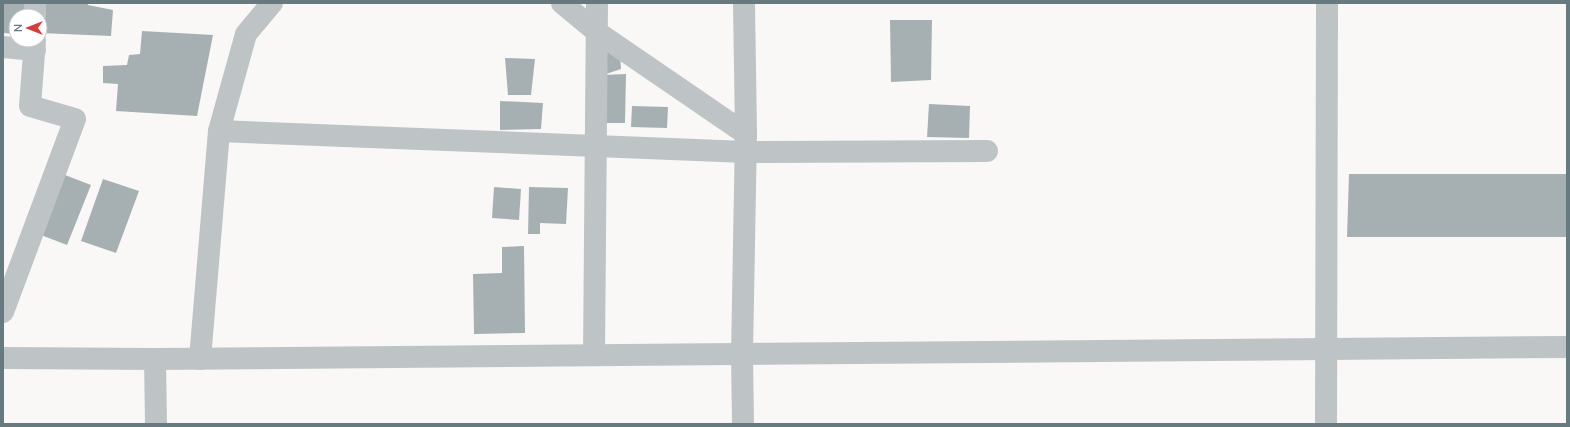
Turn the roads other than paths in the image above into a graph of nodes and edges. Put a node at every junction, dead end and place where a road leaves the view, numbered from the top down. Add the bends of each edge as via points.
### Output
1 (272, 3) edge
2 (562, 3) edge
3 (598, 3) edge
4 (744, 3) edge
5 (1327, 3) edge
6 (597, 32) junction
7 (35, 48) edge
8 (219, 130) junction
9 (746, 143) junction
10 (596, 146) junction
11 (987, 151) dead end
12 (3, 312) edge
13 (1567, 347) edge
14 (1327, 348) junction
15 (742, 354) junction
16 (594, 355) junction
17 (3, 358) edge
18 (156, 359) junction
19 (200, 359) junction
20 (156, 424) edge
21 (743, 424) edge
22 (1326, 424) edge

1 - 8 street via 246,34
2 - 6 street
3 - 6 street
4 - 9 street
5 - 14 street
6 - 9 street
6 - 10 street
7 - 12 street via 30,106 75,119
8 - 10 street
8 - 19 street
9 - 10 street
9 - 11 street
9 - 15 street
10 - 16 street
13 - 14 street
14 - 15 street
14 - 22 street
15 - 16 street
15 - 21 street
16 - 19 street
17 - 18 street
18 - 19 street
18 - 20 street

